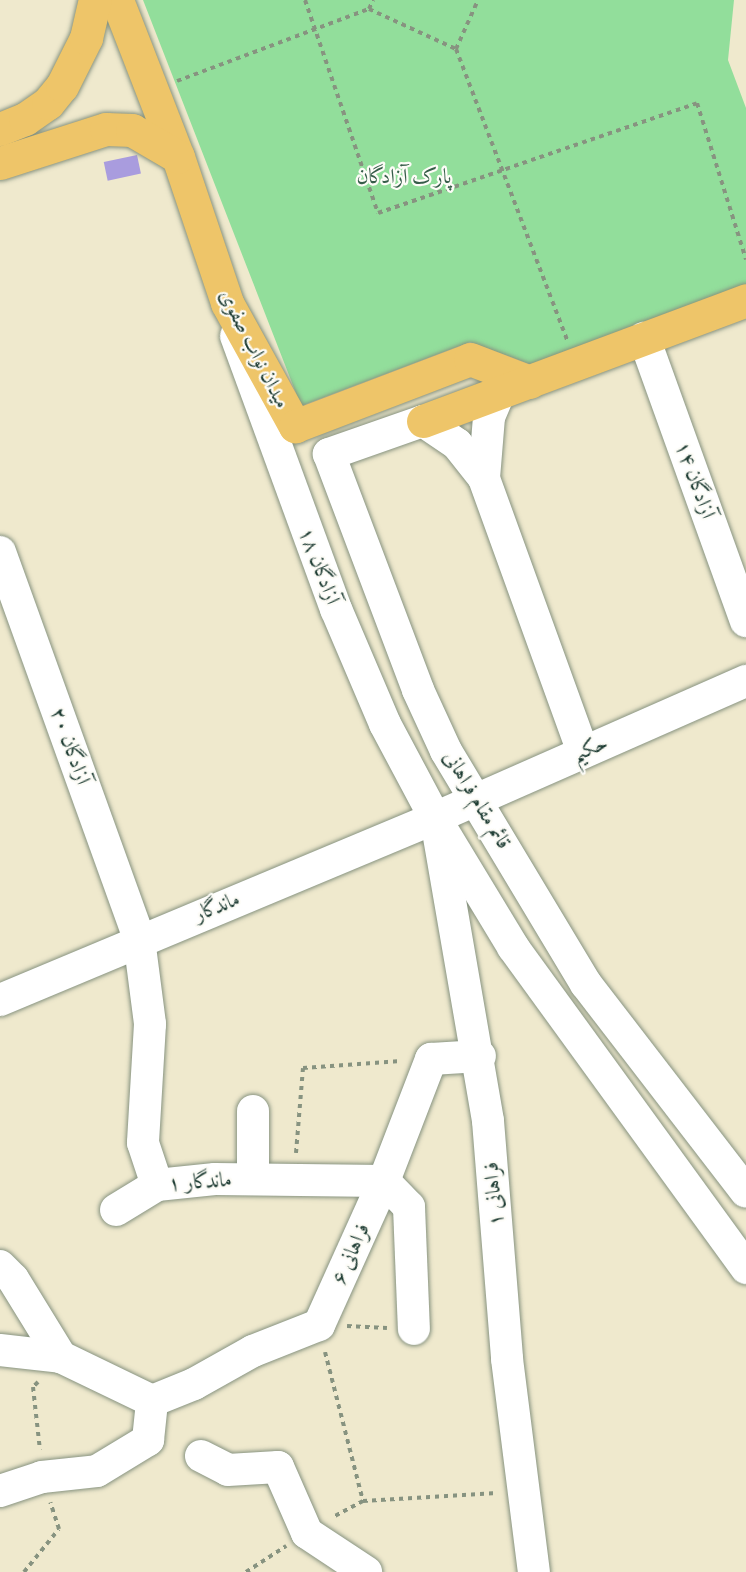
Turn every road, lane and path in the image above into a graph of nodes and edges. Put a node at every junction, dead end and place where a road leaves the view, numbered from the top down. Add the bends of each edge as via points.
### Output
1 (95, 0) edge
2 (117, 0) edge
3 (305, 0) edge
4 (373, 0) edge
5 (478, 0) edge
6 (369, 9) junction
7 (315, 30) junction
8 (456, 49) junction
9 (152, 90) junction
10 (39, 110) junction
11 (0, 129) edge
12 (63, 140) junction
13 (178, 157) junction
14 (0, 163) edge
15 (503, 173) junction
16 (746, 259) edge
17 (746, 300) edge
18 (226, 303) junction
19 (644, 339) junction
20 (576, 364) junction
21 (530, 382) junction
22 (499, 393) junction
23 (423, 421) junction
24 (484, 478) junction
25 (0, 552) edge
26 (746, 621) edge
27 (746, 681) edge
28 (584, 752) junction
29 (474, 799) junction
30 (435, 818) junction
31 (140, 939) junction
32 (0, 1000) edge
33 (480, 1056) junction
34 (431, 1059) junction
35 (253, 1111) dead end
36 (294, 1178) junction
37 (253, 1179) junction
38 (384, 1181) junction
39 (157, 1185) junction
40 (746, 1192) edge
41 (116, 1210) dead end
42 (746, 1269) edge
43 (4, 1277) edge
44 (319, 1325) junction
45 (414, 1329) joint
46 (0, 1350) edge
47 (61, 1358) junction
48 (152, 1401) junction
49 (201, 1456) dead end
50 (42, 1477) junction
51 (0, 1491) edge
52 (523, 1491) junction
53 (363, 1500) junction
54 (307, 1533) junction
55 (355, 1569) edge
56 (24, 1572) edge
57 (246, 1572) edge
58 (534, 1572) edge

1 - 10 main road via 75,63
2 - 9 main road, میدان نواب صفوی
3 - 7 path
4 - 6 path
5 - 8 path
6 - 7 path
6 - 8 path
7 - 9 path
7 - 15 path via 378,213
8 - 15 path
9 - 13 main road, میدان نواب صفوی
10 - 11 main road
10 - 12 main road via 59,107 67,114 70,132
12 - 13 main road via 106,129 132,130
12 - 14 main road
13 - 18 main road, میدان نواب صفوی
15 - 16 path via 697,103
15 - 20 path
17 - 19 main road
18 - 21 main road, میدان نواب صفوی via 295,426 470,358
18 - 30 street, آزادگان ۱۸ via 258,403 336,609 386,724
19 - 20 main road
19 - 26 street, آزادگان ۱۴
20 - 21 main road
21 - 22 main road
22 - 23 main road
22 - 24 street via 489,417
23 - 24 street via 457,444
23 - 29 street, قائم مقام فراهانی via 329,454 418,690
24 - 28 street
25 - 31 street, آزادگان ۲۰
27 - 28 street, حکیم
28 - 29 street, حکیم
29 - 30 street, حکیم
29 - 40 street, قائم مقام فراهانی via 586,984
30 - 31 street, ماندگار
30 - 33 street, فراهانی ۱
30 - 42 street via 513,947
31 - 32 street, ماندگار
31 - 39 street, ماندگار ۱ via 150,1024 143,1143
33 - 34 street
33 - 52 street, فراهانی ۱
34 - 36 path via 303,1068
34 - 38 street, فراهانی ۶
35 - 37 street
36 - 37 street, ماندگار ۱
36 - 38 street, ماندگار ۱
37 - 39 street, ماندگار ۱
38 - 44 street, فراهانی ۶
38 - 45 street via 409,1207
39 - 41 street
43 - 47 street
44 - 45 path
44 - 48 street via 253,1351 194,1384
44 - 53 path
46 - 47 street
47 - 48 street
47 - 50 path via 33,1387
48 - 50 street via 148,1440 97,1472
49 - 54 street via 228,1470 278,1467
50 - 51 street
50 - 56 path via 59,1529
52 - 53 path
52 - 58 street, فراهانی ۱
53 - 54 path
54 - 55 street
54 - 57 path

